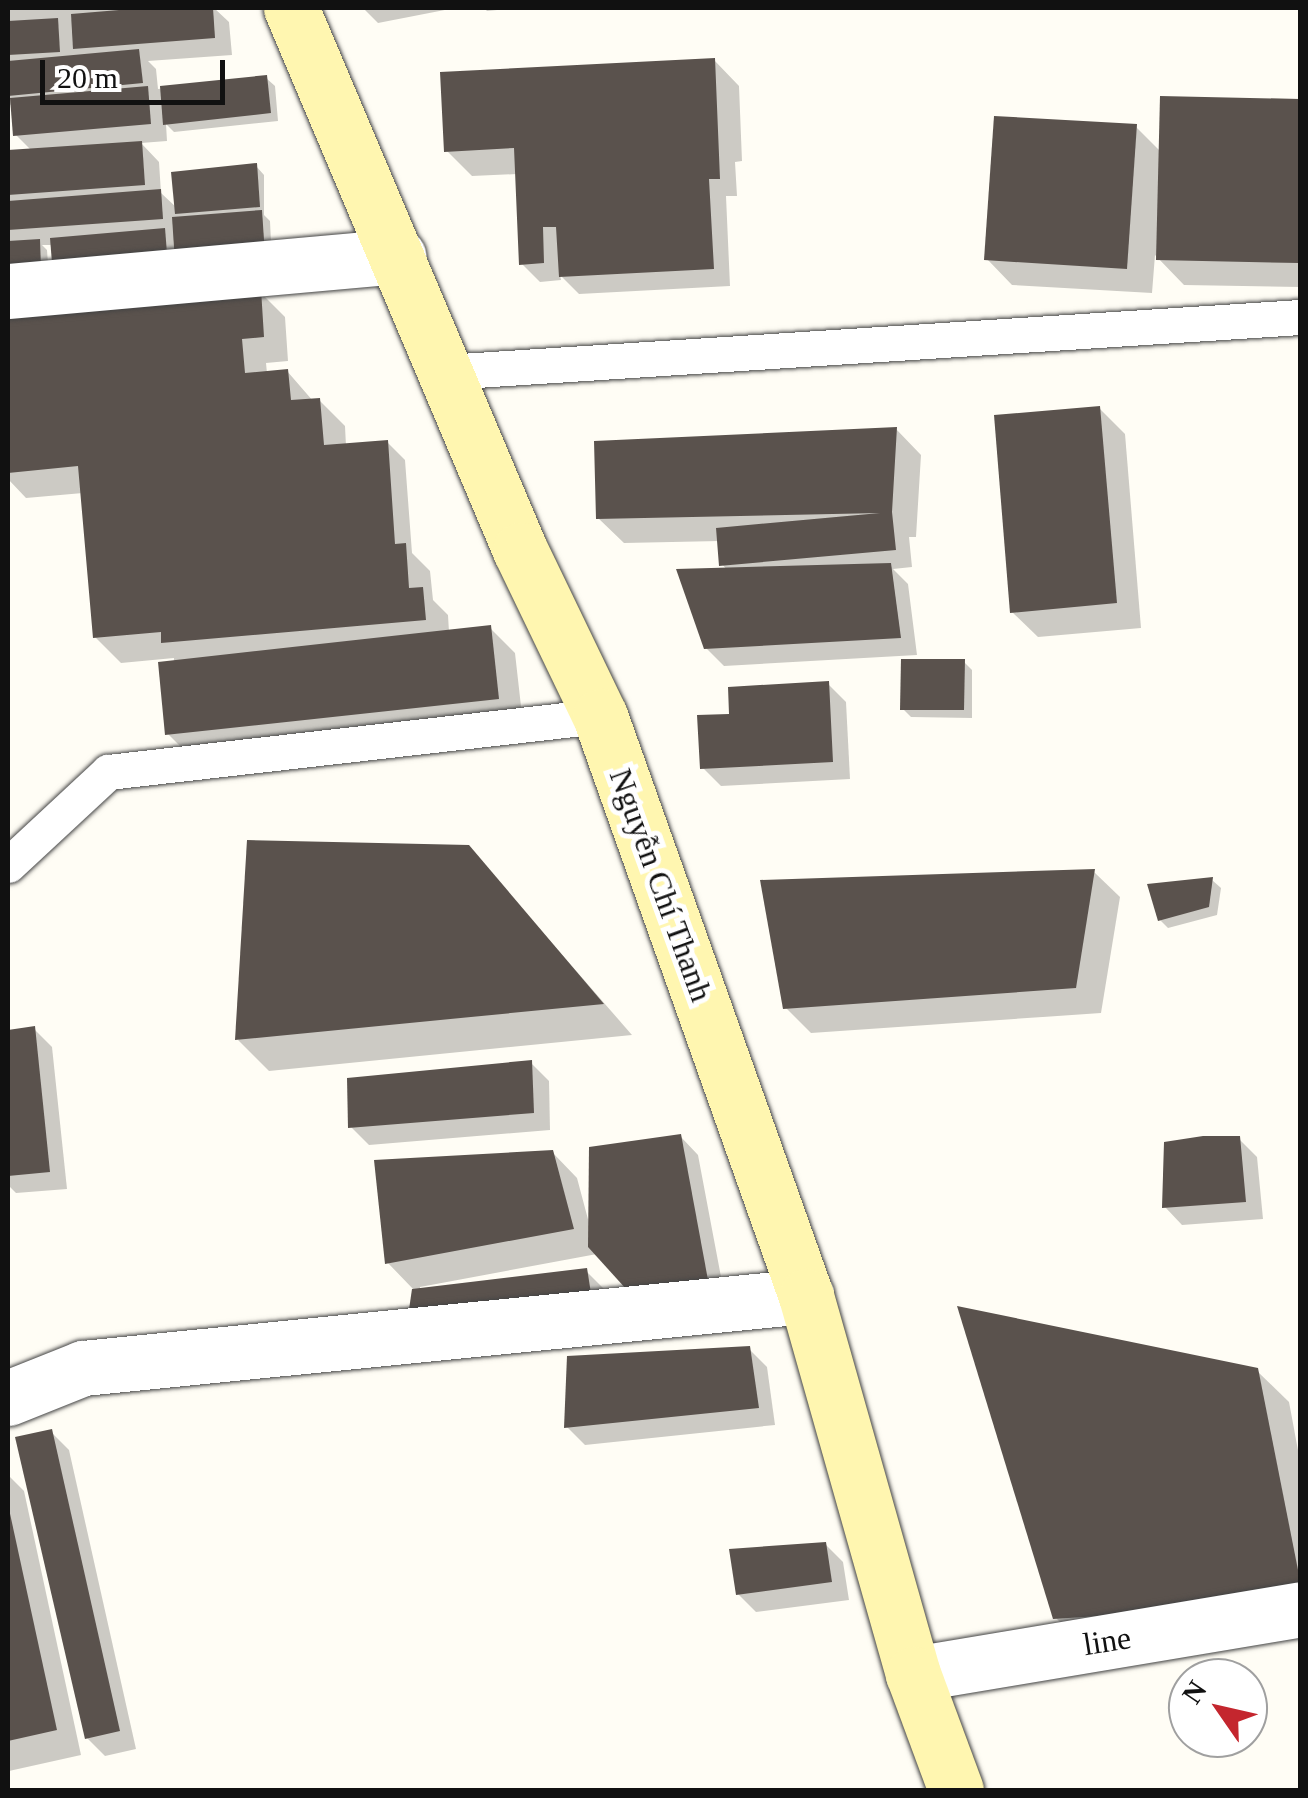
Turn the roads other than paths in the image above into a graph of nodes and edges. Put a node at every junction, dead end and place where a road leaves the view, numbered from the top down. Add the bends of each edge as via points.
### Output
1 (290, 8) edge
2 (398, 256) junction
3 (8, 291) edge
4 (1300, 318) edge
5 (445, 372) junction
6 (600, 716) junction
7 (8, 866) edge
8 (806, 1296) junction
9 (8, 1398) edge
10 (1300, 1609) edge
11 (914, 1674) junction
12 (956, 1790) edge

1 - 2 main road, Nguyễn Chí Thanh
2 - 3 street
2 - 5 main road, Nguyễn Chí Thanh
4 - 5 lane
5 - 6 main road, Nguyễn Chí Thanh
6 - 7 lane via 108,772
6 - 8 main road, Nguyễn Chí Thanh
8 - 9 street via 83,1368
8 - 11 main road, Nguyễn Chí Thanh
10 - 11 street, line
11 - 12 main road, Nguyễn Chí Thanh

